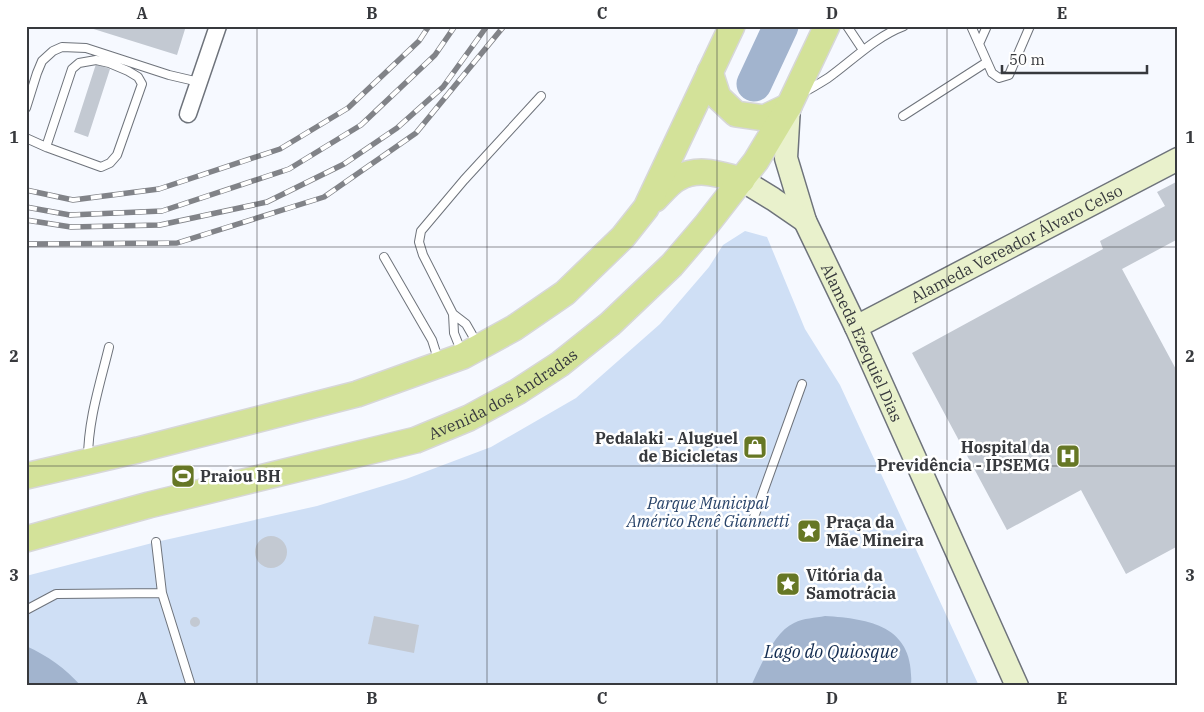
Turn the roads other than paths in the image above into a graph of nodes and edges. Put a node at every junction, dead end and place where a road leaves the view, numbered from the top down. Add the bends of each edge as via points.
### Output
1 (218, 26) edge
2 (732, 26) edge
3 (828, 26) edge
4 (847, 26) edge
5 (904, 26) edge
6 (971, 26) edge
7 (987, 26) edge
8 (1030, 26) edge
9 (979, 44) junction
10 (863, 50) junction
11 (987, 62) junction
12 (710, 72) junction
13 (199, 82) junction
14 (541, 96) dead end
15 (790, 103) junction
16 (26, 108) edge
17 (188, 114) dead end
18 (903, 116) dead end
19 (26, 138) edge
20 (46, 147) junction
21 (1178, 159) edge
22 (742, 180) junction
23 (646, 208) junction
24 (804, 221) junction
25 (384, 257) dead end
26 (453, 314) junction
27 (856, 327) junction
28 (109, 347) dead end
29 (471, 351) junction
30 (440, 364) junction
31 (802, 384) dead end
32 (88, 461) junction
33 (26, 476) edge
34 (753, 520) dead end
35 (26, 539) edge
36 (156, 542) dead end
37 (162, 593) junction
38 (26, 610) edge
39 (191, 686) edge
40 (1017, 686) edge

1 - 13 street
2 - 12 main road
3 - 15 main road, Avenida dos Andradas
4 - 10 lane
5 - 10 lane
6 - 9 lane
7 - 9 lane
8 - 11 lane via 1009,75 999,78 992,73
9 - 11 lane
10 - 15 lane
11 - 18 lane
12 - 15 main road via 718,98 736,114 764,118
12 - 23 main road
13 - 16 lane via 86,48 62,47 42,61
13 - 17 street
14 - 26 lane via 421,231 419,242 423,255
15 - 22 main road, Avenida dos Andradas
15 - 24 street, Alameda Ezequiel Dias via 786,158
19 - 20 lane
20 - 20 lane via 72,70 79,63 96,60 109,63 138,77 142,84 117,155 110,163 101,167
21 - 27 street, Alameda Vereador Álvaro Celso
22 - 23 main road via 693,172 677,178
22 - 24 street, Alameda Ezequiel Dias
22 - 35 main road, Avenida dos Andradas via 672,265 610,324 560,364 469,418 416,440 149,505
23 - 29 main road via 623,237 565,293 514,328
24 - 27 street, Alameda Ezequiel Dias
25 - 30 lane via 432,340
26 - 29 lane via 454,333
26 - 29 lane via 466,324
27 - 40 street, Alameda Ezequiel Dias
28 - 32 lane via 92,413
29 - 30 main road
30 - 32 main road via 357,394
31 - 34 lane
32 - 33 main road
36 - 37 lane
37 - 38 lane via 56,594
37 - 39 lane

